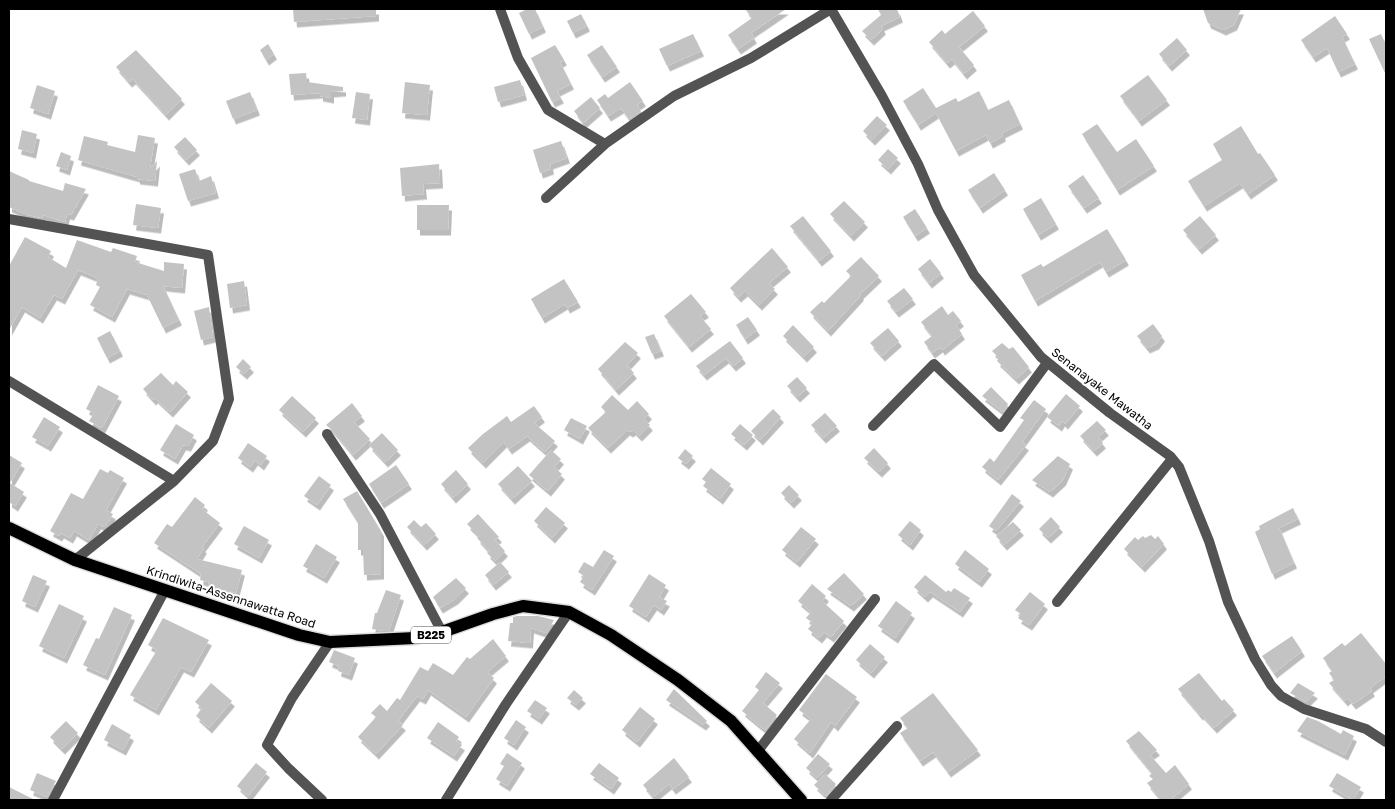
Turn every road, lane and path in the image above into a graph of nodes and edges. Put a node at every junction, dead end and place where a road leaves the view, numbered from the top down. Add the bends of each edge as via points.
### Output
1 (500, 9) edge
2 (831, 9) edge
3 (605, 144) junction
4 (546, 198) dead end
5 (9, 219) edge
6 (1048, 363) junction
7 (9, 382) edge
8 (873, 426) dead end
9 (327, 434) dead end
10 (1172, 459) junction
11 (174, 481) junction
12 (9, 528) edge
13 (75, 560) junction
14 (165, 590) junction
15 (875, 599) dead end
16 (1057, 602) dead end
17 (569, 612) junction
18 (442, 632) junction
19 (330, 642) junction
20 (897, 726) dead end
21 (1386, 742) edge
22 (757, 752) junction
23 (53, 800) edge
24 (322, 800) edge
25 (446, 800) edge
26 (801, 800) edge
27 (831, 800) edge

1 - 3 street via 518,58 548,110
2 - 3 street via 750,58 674,96
2 - 6 street, Senanayake Mawatha via 882,96 938,210 974,274
3 - 4 street
5 - 11 street via 208,255 229,399 213,442
6 - 8 street via 1000,428 934,364
6 - 10 street, Senanayake Mawatha
7 - 11 street
9 - 18 street via 380,514
10 - 16 street
10 - 21 street, Senanayake Mawatha via 1180,467 1210,541 1228,602 1271,685 1281,696 1304,709 1366,729
11 - 13 street
12 - 13 main road, Krindiwita-Assennawatta Road / B225
13 - 14 main road, Krindiwita-Assennawatta Road / B225
14 - 19 main road, Krindiwita-Assennawatta Road / B225 via 299,635
14 - 23 street
15 - 22 street
17 - 18 main road, Krindiwita-Assennawatta Road / B225 via 523,606
17 - 22 main road, Krindiwita-Assennawatta Road / B225 via 611,635 678,680 732,721
17 - 25 street
18 - 19 main road, Krindiwita-Assennawatta Road / B225 via 415,638
19 - 24 street via 292,698 268,744
20 - 27 street
22 - 26 main road, Krindiwita-Assennawatta Road / B225

